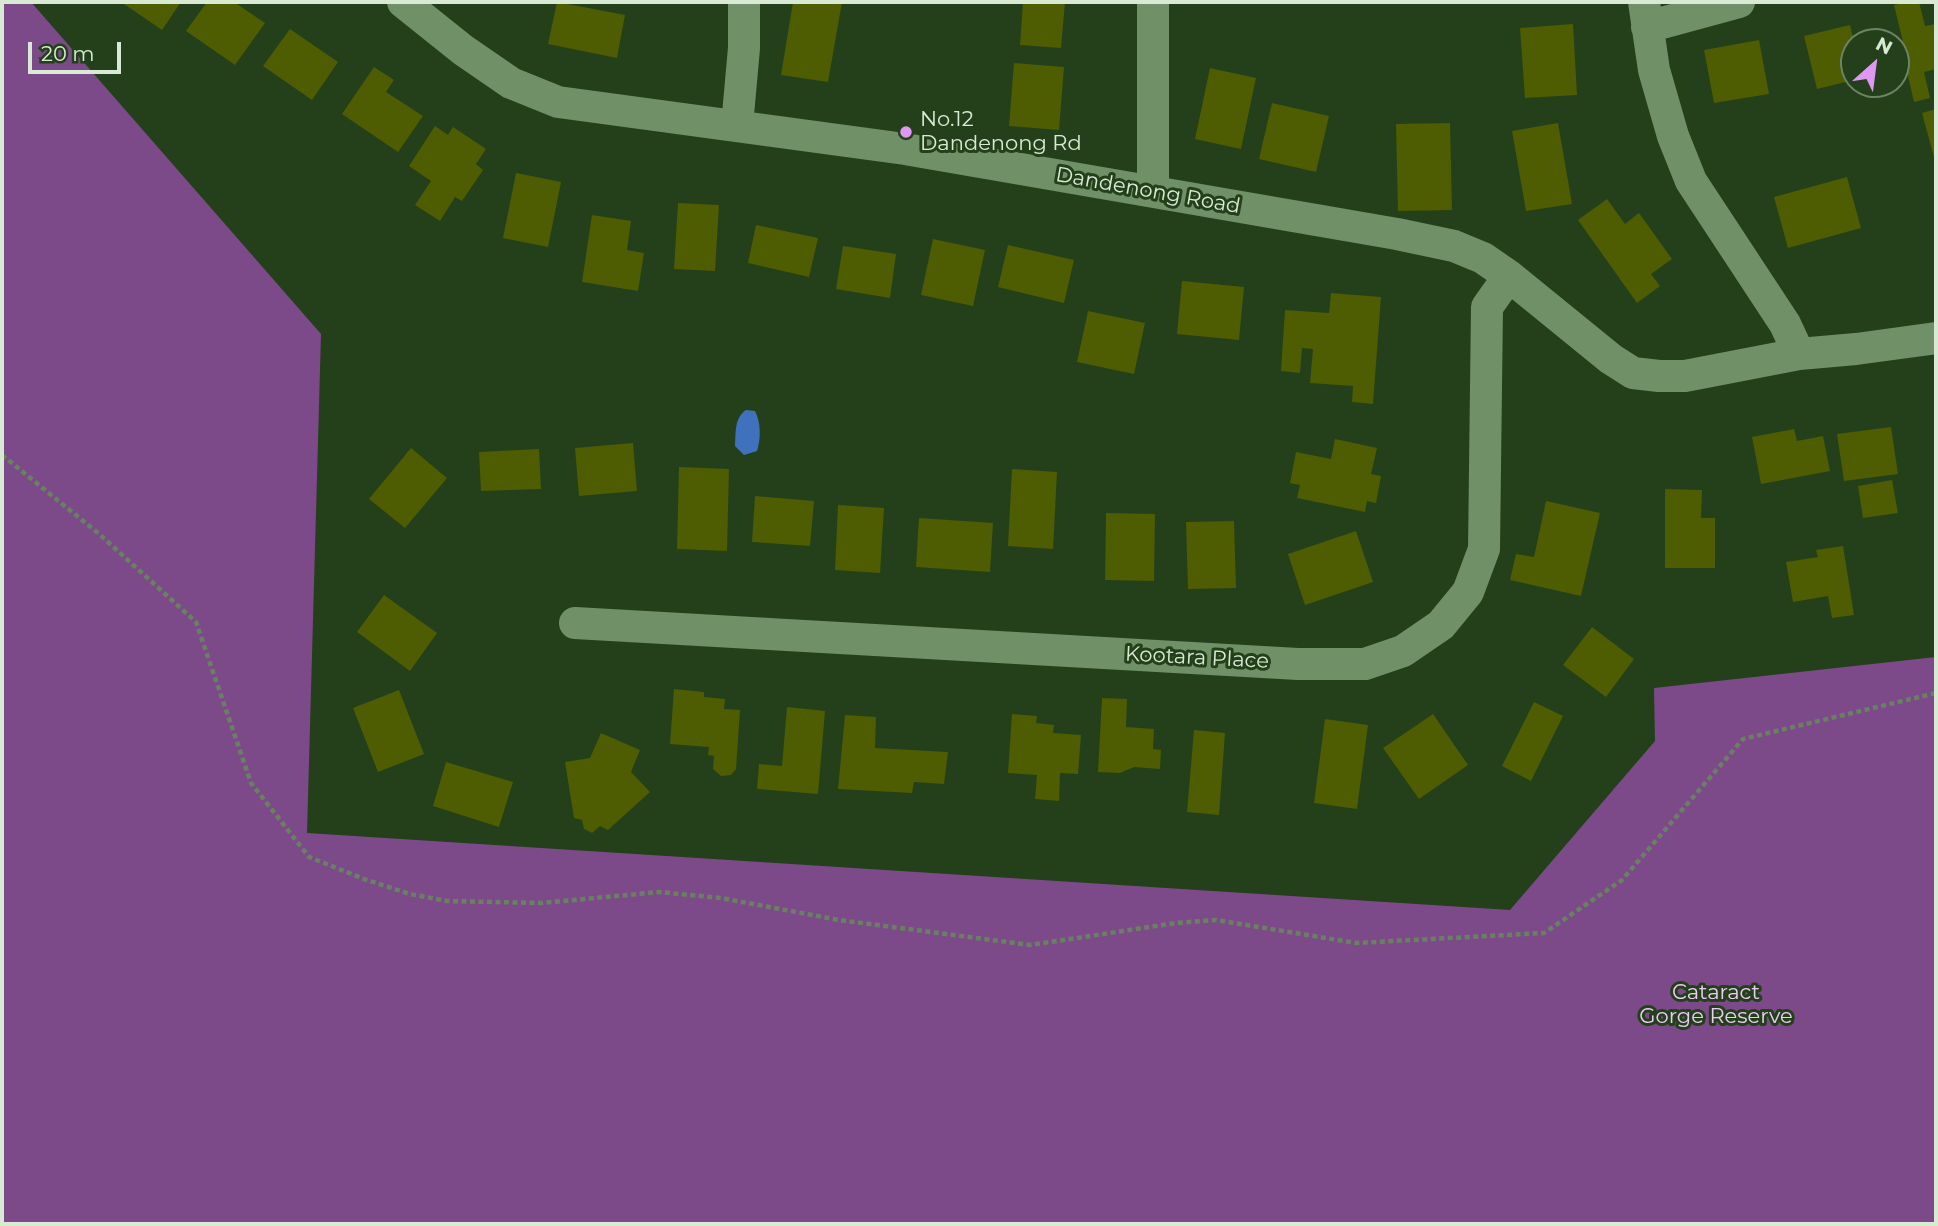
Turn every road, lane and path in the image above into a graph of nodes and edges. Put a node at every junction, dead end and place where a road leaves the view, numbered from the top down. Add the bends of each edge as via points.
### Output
1 (402, 2) edge
2 (744, 2) edge
3 (1153, 2) edge
4 (1740, 2) edge
5 (1646, 14) edge
6 (737, 126) junction
7 (1153, 191) junction
8 (1509, 276) junction
9 (1936, 338) edge
10 (1799, 354) junction
11 (2, 455) edge
12 (576, 623) dead end
13 (1936, 693) edge

1 - 6 street, Dandenong Road via 511,83 558,102
2 - 6 street
3 - 7 street
4 - 5 street
5 - 10 street via 1661,97 1691,181 1785,324
6 - 7 street, Dandenong Road
7 - 8 street, Dandenong Road via 1454,246
8 - 10 street, Dandenong Road via 1633,373 1685,376
8 - 12 street, Kootara Place via 1487,307 1483,549 1468,592 1441,625 1404,651 1365,664 1298,664
9 - 10 street, Dandenong Road
11 - 13 path via 98,533 196,622 251,783 309,857 410,894 447,901 542,903 659,892 1030,945 1216,920 1356,943 1544,933 1622,880 1743,738

